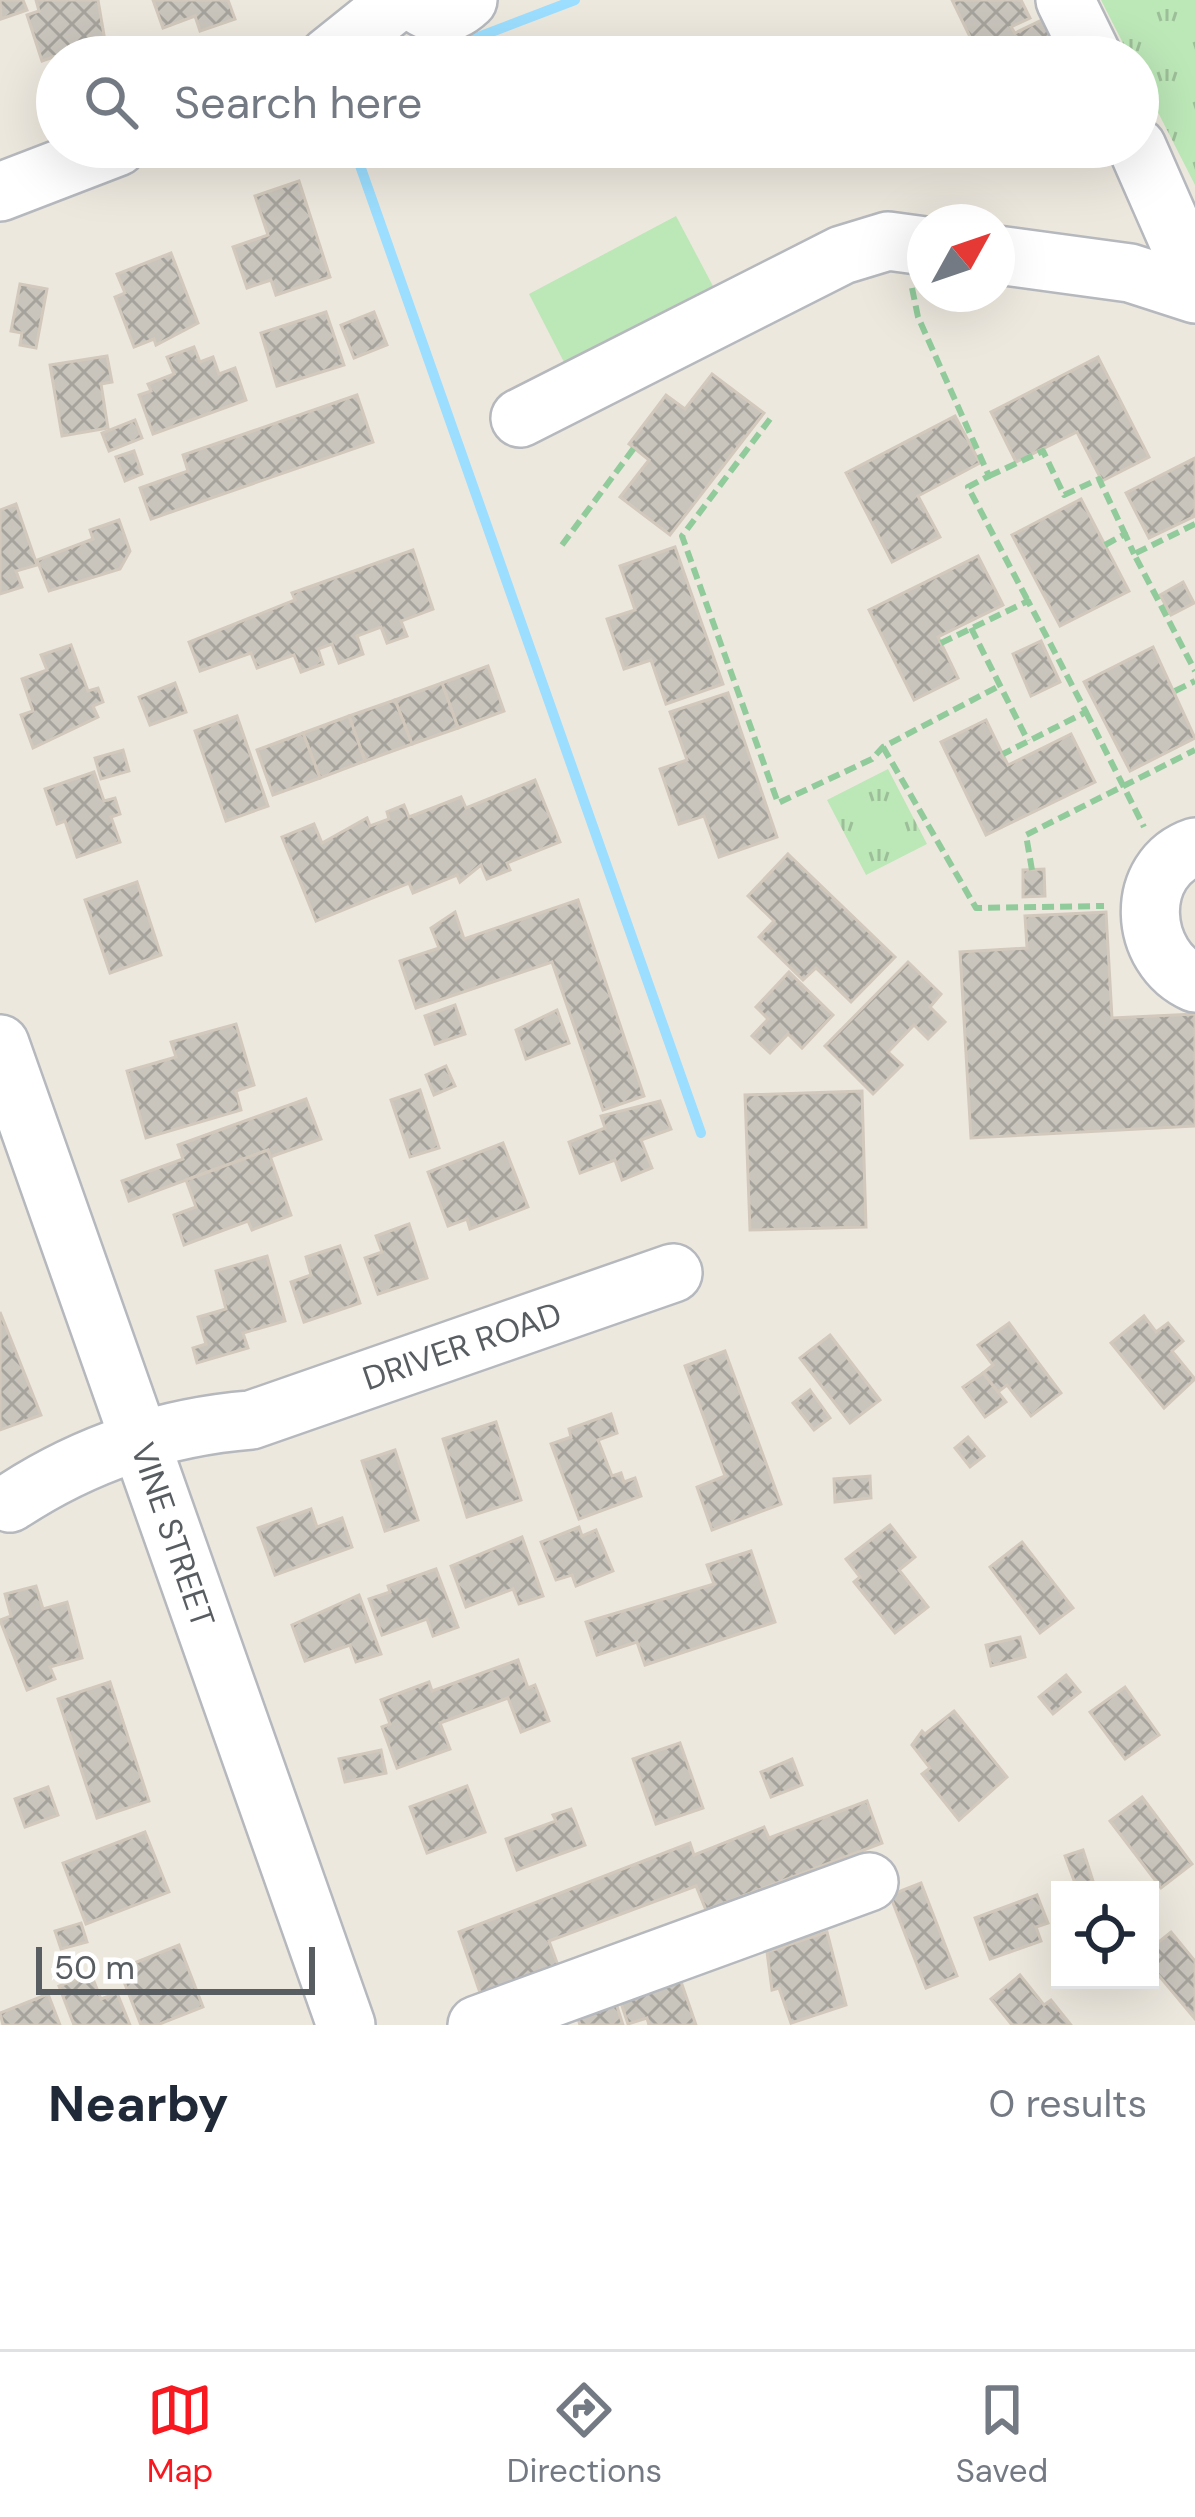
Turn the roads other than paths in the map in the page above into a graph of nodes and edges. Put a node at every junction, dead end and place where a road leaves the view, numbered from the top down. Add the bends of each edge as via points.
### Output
1 (399, 0) edge
2 (413, 0) edge
3 (468, 0) edge
4 (1065, 0) edge
5 (354, 36) edge
6 (1083, 36) edge
7 (62, 168) edge
8 (1146, 168) edge
9 (0, 192) edge
10 (907, 244) edge
11 (1015, 257) edge
12 (1195, 278) edge
13 (1195, 294) edge
14 (520, 418) dead end
15 (1169, 872) edge
16 (1195, 983) edge
17 (0, 1044) edge
18 (673, 1273) dead end
19 (145, 1457) junction
20 (5, 1505) edge
21 (869, 1882) dead end
22 (346, 2025) edge
23 (477, 2025) edge

1 - 5 street
2 - 3 street via 435,14
4 - 6 street
7 - 9 street
8 - 12 street
10 - 14 street via 887,241 842,255
11 - 13 street via 1130,273
15 - 16 street via 1162,955
17 - 19 street, VINE STREET
18 - 19 street, DRIVER ROAD via 251,1420 197,1424
19 - 20 street, DRIVER ROAD via 64,1497
19 - 22 street, VINE STREET
21 - 23 street

